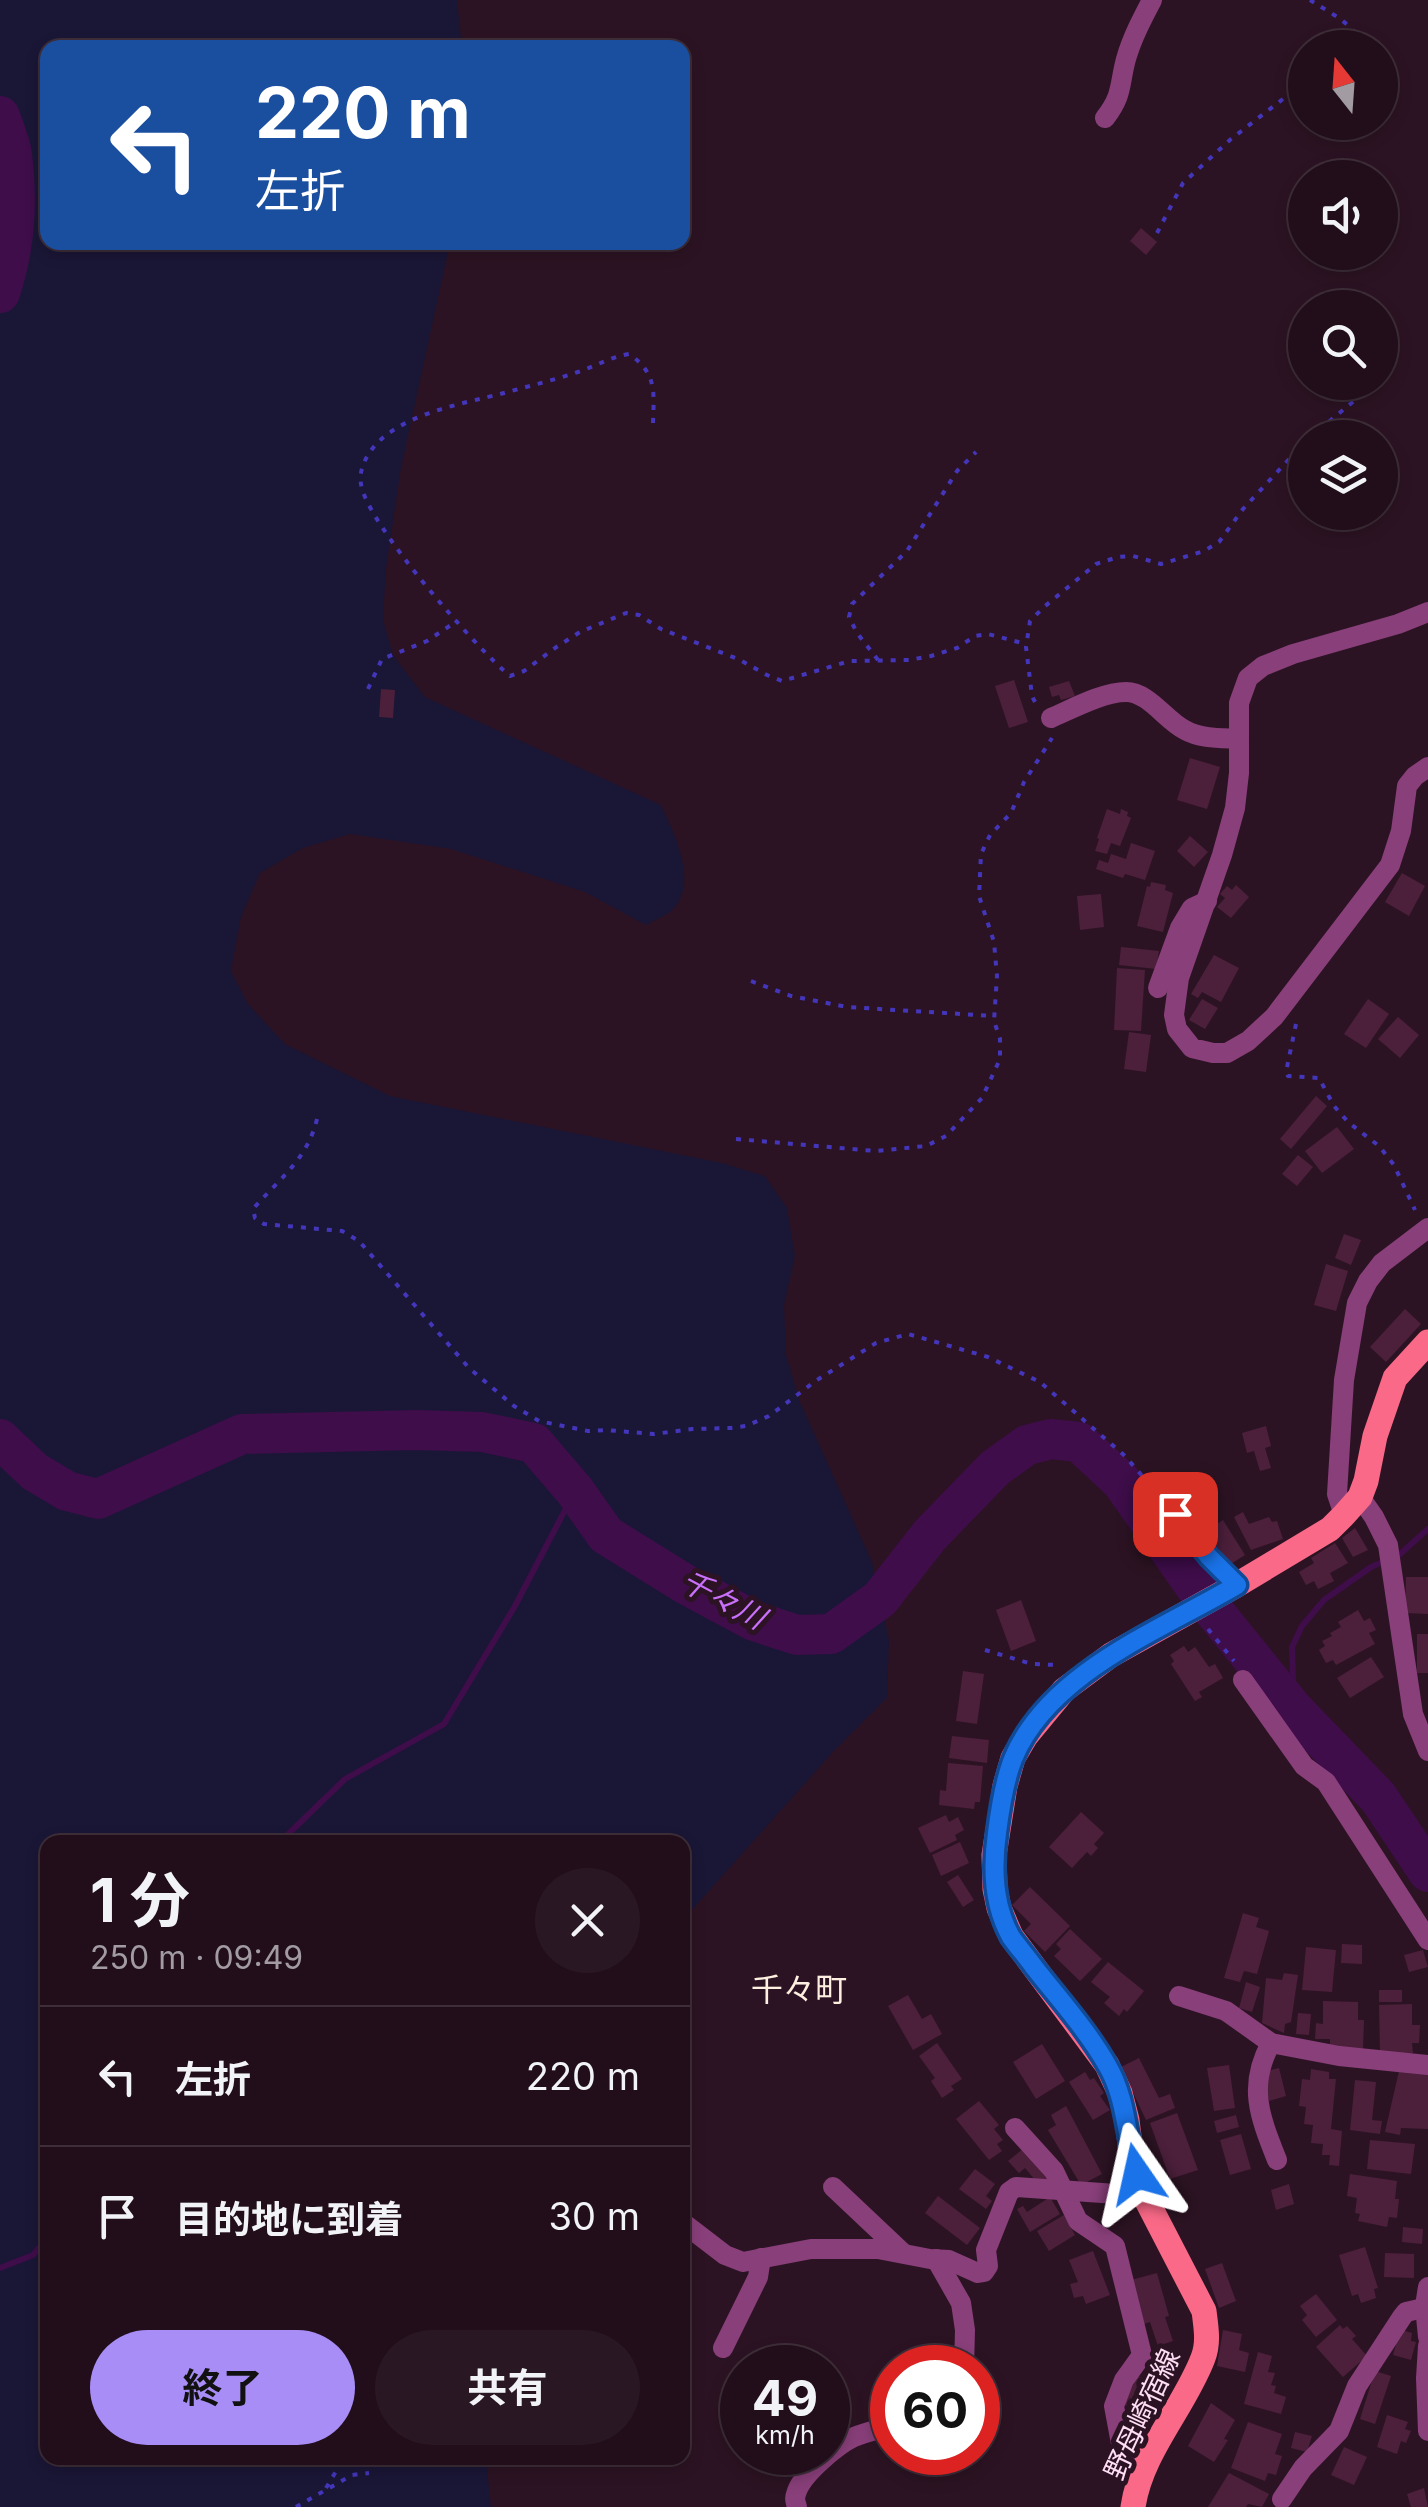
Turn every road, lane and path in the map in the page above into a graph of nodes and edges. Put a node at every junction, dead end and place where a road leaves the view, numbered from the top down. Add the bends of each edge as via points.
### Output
1 (1152, 0) edge
2 (1310, 0) edge
3 (1353, 30) edge
4 (1288, 95) edge
5 (1105, 118) dead end
6 (1157, 233) dead end
7 (1355, 400) edge
8 (1331, 420) edge
9 (653, 422) dead end
10 (976, 452) dead end
11 (1288, 460) edge
12 (1428, 612) edge
13 (457, 621) junction
14 (1026, 644) junction
15 (878, 660) junction
16 (368, 689) dead end
17 (1051, 718) junction
18 (1239, 739) junction
19 (1428, 767) edge
20 (1207, 901) junction
21 (751, 980) dead end
22 (1296, 987) junction
23 (1158, 988) dead end
24 (994, 1016) junction
25 (318, 1119) dead end
26 (736, 1139) dead end
27 (1428, 1217) edge
28 (1428, 1228) edge
29 (1428, 1342) edge
30 (1352, 1506) junction
31 (1175, 1514) joint
32 (1236, 1586) junction
33 (1191, 1612) junction
34 (985, 1650) dead end
35 (1086, 1674) junction
36 (1243, 1680) joint
37 (1419, 1693) edge
38 (1428, 1750) edge
39 (1428, 1940) edge
40 (1179, 1996) dead end
41 (1271, 2043) junction
42 (1428, 2064) edge
43 (1015, 2128) dead end
44 (1276, 2160) dead end
45 (833, 2187) dead end
46 (1063, 2192) junction
47 (1145, 2196) junction
48 (690, 2228) edge
49 (904, 2254) junction
50 (762, 2258) junction
51 (936, 2259) junction
52 (1427, 2300) edge
53 (1428, 2337) edge
54 (724, 2345) edge
55 (965, 2345) edge
56 (1428, 2346) edge
57 (1428, 2431) edge
58 (870, 2432) edge
59 (1148, 2464) junction
60 (340, 2465) edge
61 (369, 2472) dead end
62 (324, 2492) junction
63 (1282, 2499) dead end
64 (296, 2507) edge
65 (798, 2507) edge
66 (1133, 2507) edge

1 - 5 street via 1126,59 1118,101
2 - 3 path
4 - 6 path via 1183,183
7 - 8 path
9 - 13 path via 651,378 628,354 397,426 369,453 360,486 374,515
10 - 15 path via 906,552 852,604 849,618
11 - 14 path via 1219,542 1161,564 1133,556 1096,564 1030,621
12 - 18 street via 1263,666 1242,688
13 - 15 path via 510,676 580,632 626,614 782,681 850,661
13 - 16 path via 382,659
14 - 15 path via 988,634 931,656
14 - 17 path via 1032,696
17 - 18 street via 1128,692 1185,730
17 - 24 path via 1051,742 981,854 979,896 996,963
18 - 20 street via 1234,808
19 - 22 street via 1407,786 1390,865
20 - 22 street via 1179,978 1174,1016 1192,1048 1239,1048
20 - 23 street via 1192,908 1180,928
21 - 24 path via 847,1007
22 - 27 path via 1301,1002 1288,1076 1319,1078 1334,1106 1394,1165 1414,1210
24 - 26 path via 1000,1059 982,1098 946,1136 926,1146 876,1151
25 - 31 path via 296,1165 253,1209 256,1218 342,1231 359,1241 469,1368 540,1422 654,1434 746,1426 876,1344 908,1334 988,1357 1040,1382 1125,1456
28 - 30 street via 1382,1264 1357,1303 1337,1494
29 - 30 main road via 1394,1378 1366,1481
30 - 32 main road, 野母崎宿線 via 1330,1529
30 - 37 street via 1374,1517 1388,1545
31 - 32 street
32 - 33 main road, 野母崎宿線
33 - 35 main road, 野母崎宿線
33 - 36 path
34 - 35 path
35 - 47 main road, 野母崎宿線 via 1040,1716 1013,1758 996,1837 995,1889 1011,1936 1108,2065
36 - 39 street via 1304,1766 1326,1782
37 - 38 street via 1412,1714
40 - 41 street via 1226,2011
41 - 42 street
41 - 44 street via 1256,2090
43 - 46 street
45 - 49 street
46 - 47 street
46 - 51 street via 1010,2192 984,2272
46 - 59 street via 1078,2221 1116,2246 1142,2355 1114,2406 1118,2440
47 - 59 main road, 野母崎宿線 via 1204,2311 1207,2338
48 - 50 street via 725,2255 743,2262
49 - 50 street via 811,2249
49 - 51 street
50 - 54 street
51 - 55 street via 960,2304
52 - 53 street
52 - 63 street via 1402,2316 1357,2386 1339,2431
56 - 57 street
58 - 65 street via 827,2456 806,2477 797,2490
59 - 66 main road, 野母崎宿線
60 - 62 path
61 - 62 path
62 - 64 path

